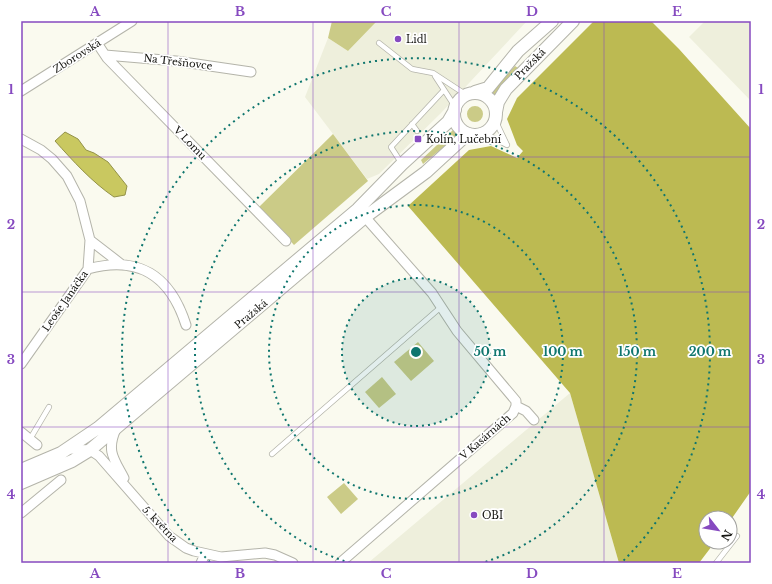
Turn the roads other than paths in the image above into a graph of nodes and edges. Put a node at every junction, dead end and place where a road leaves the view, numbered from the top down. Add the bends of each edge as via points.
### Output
1 (132, 21) edge
2 (552, 21) edge
3 (573, 21) edge
4 (97, 43) junction
5 (379, 43) dead end
6 (105, 55) junction
7 (251, 72) dead end
8 (433, 73) junction
9 (444, 90) junction
10 (21, 91) edge
11 (471, 93) junction
12 (454, 110) junction
13 (496, 113) junction
14 (412, 124) junction
15 (417, 131) dead end
16 (476, 135) junction
17 (21, 139) edge
18 (402, 164) junction
19 (365, 217) junction
20 (90, 240) junction
21 (286, 241) dead end
22 (121, 264) junction
23 (88, 269) junction
24 (441, 307) junction
25 (186, 325) dead end
26 (21, 364) edge
27 (516, 406) junction
28 (49, 407) dead end
29 (534, 420) dead end
30 (98, 428) junction
31 (116, 428) junction
32 (21, 432) edge
33 (34, 442) joint
34 (70, 449) junction
35 (90, 450) junction
36 (272, 454) dead end
37 (21, 470) edge
38 (61, 480) dead end
39 (21, 483) edge
40 (132, 494) junction
41 (21, 513) edge
42 (726, 550) edge
43 (205, 554) junction
44 (201, 563) edge
45 (293, 563) edge
46 (340, 563) edge
47 (716, 563) edge

1 - 4 street, Zborovská
2 - 11 street via 514,56 488,88
3 - 13 street, Pražská via 506,89 498,102
4 - 6 street, V Lomu
4 - 10 street, Zborovská
5 - 8 lane via 412,69
6 - 7 street, Na Třešňovce via 176,61
6 - 21 street, V Lomu
8 - 9 lane
8 - 11 lane via 457,89
9 - 12 lane
9 - 14 lane
11 - 12 street via 459,100
11 - 13 street via 488,97
12 - 16 street via 460,129
12 - 18 street, Pražská via 448,122
13 - 16 street via 495,122 490,128
13 - 16 lane via 498,126 507,145 488,135
14 - 15 lane
14 - 18 lane via 391,147
16 - 19 street, Pražská via 463,138 421,176
17 - 20 street, Leoše Janáčka via 52,158 67,176 80,201
18 - 30 street, Pražská via 358,209
19 - 24 street, V Kasárnách via 432,293
19 - 31 street, Pražská
20 - 22 street
20 - 23 street, Leoše Janáčka
22 - 23 street
22 - 25 street via 140,268 156,277 179,306
23 - 26 street, Leoše Janáčka
24 - 27 street, V Kasárnách via 516,401
24 - 36 lane
27 - 29 street via 526,411
27 - 46 street, V Kasárnách via 513,413
28 - 33 lane
30 - 34 street, Pražská
30 - 35 street
31 - 35 street, Pražská
31 - 40 street, 5. května via 111,442 111,453
32 - 33 street
34 - 35 street
34 - 37 street, Pražská
35 - 39 street, Pražská via 72,461
35 - 40 street, 5. května via 99,456
38 - 41 street
40 - 43 street, 5. května via 170,536 186,548
42 - 47 lane
43 - 44 street
43 - 45 street via 221,557 265,553

